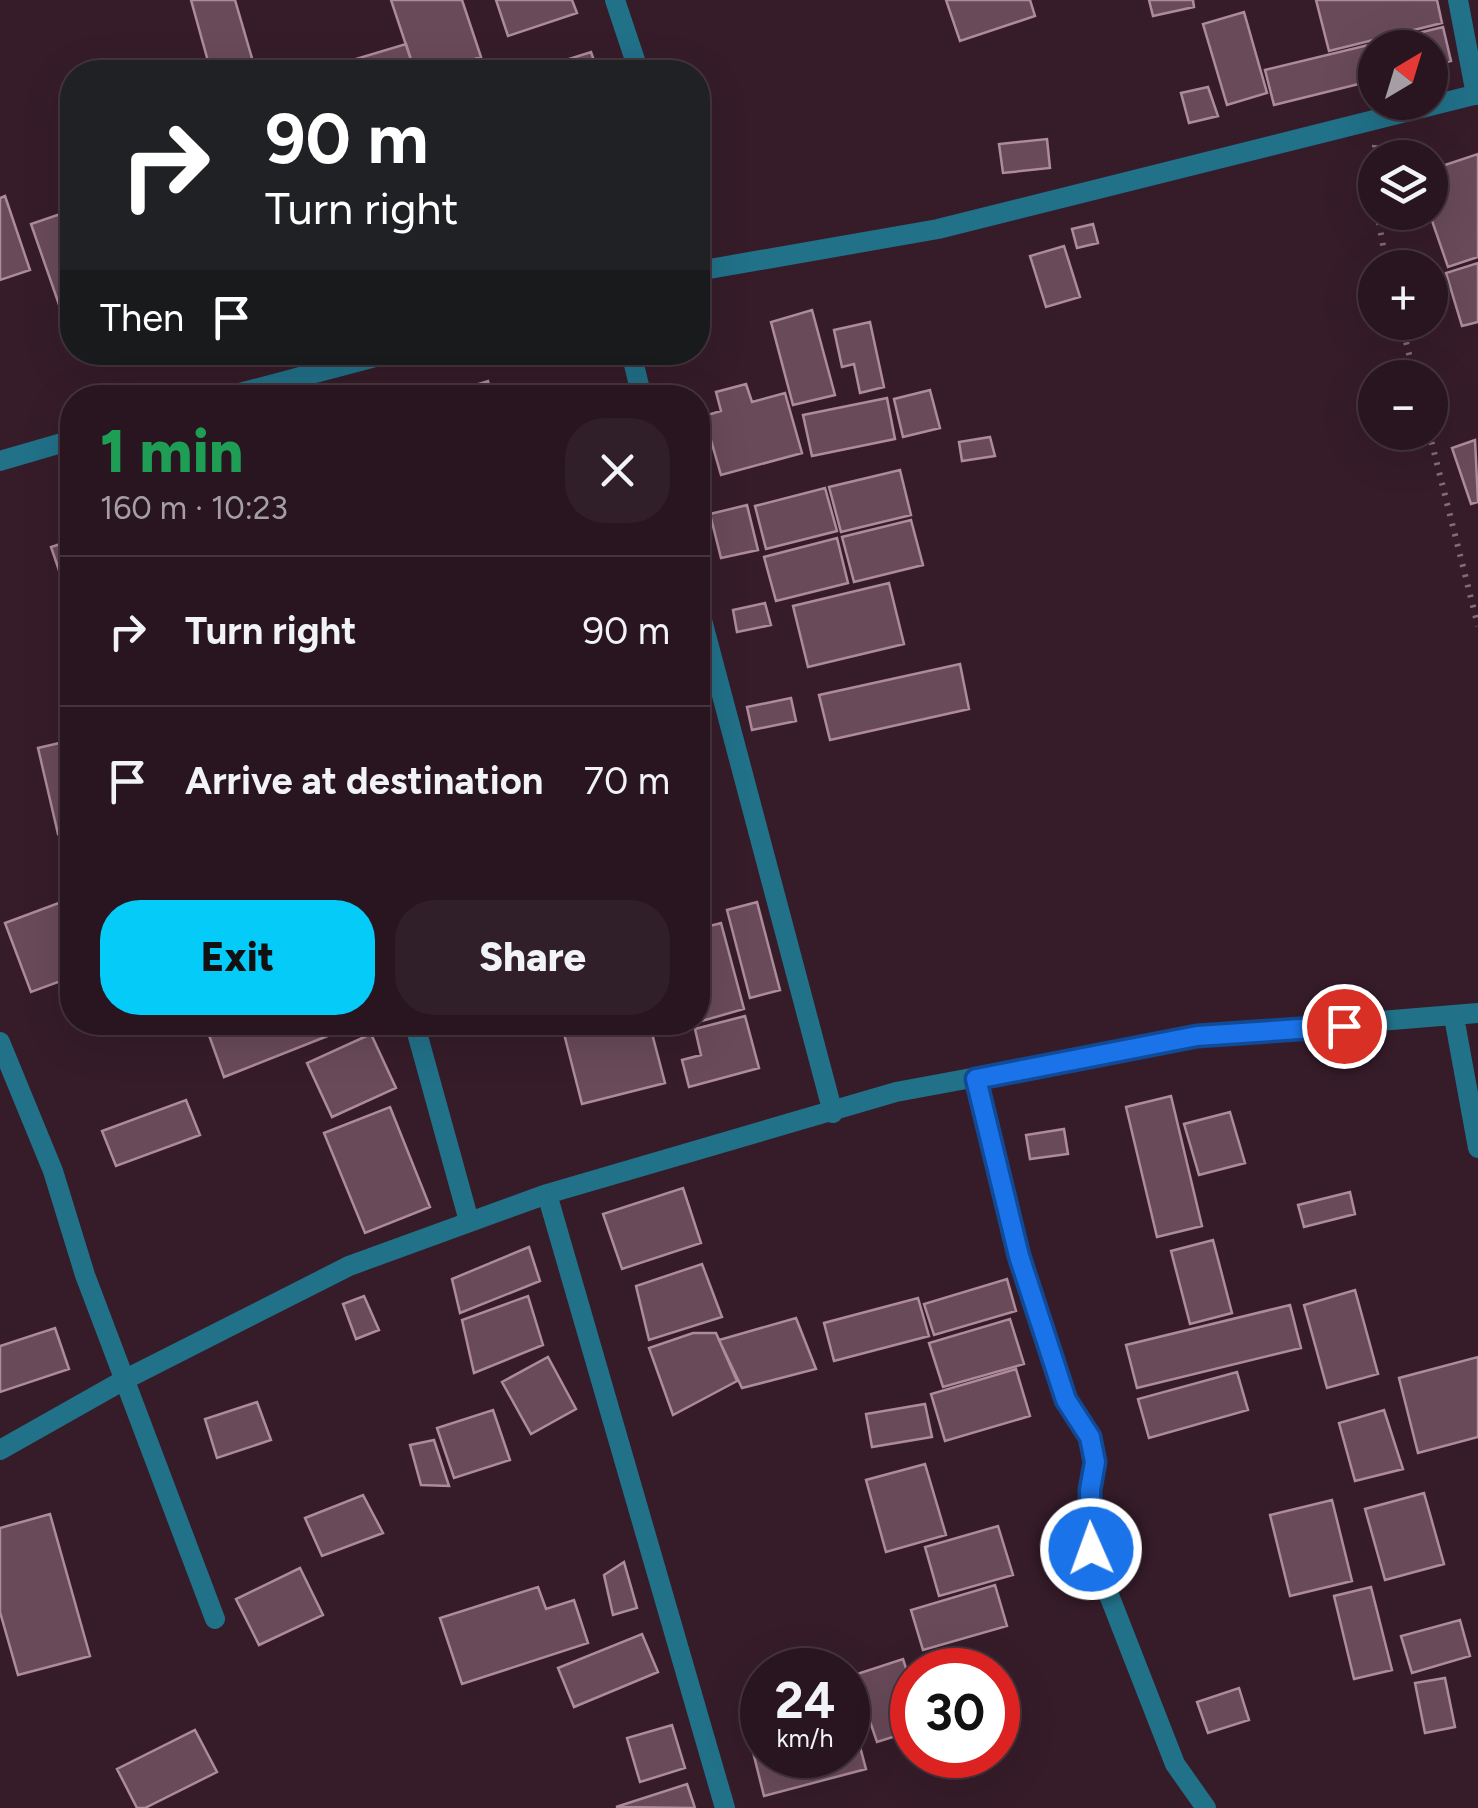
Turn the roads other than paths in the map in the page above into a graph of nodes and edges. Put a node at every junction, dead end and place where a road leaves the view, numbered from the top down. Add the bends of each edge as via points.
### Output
1 (615, 0) edge
2 (1458, 0) edge
3 (635, 60) edge
4 (1477, 94) edge
5 (710, 268) edge
6 (345, 365) edge
7 (271, 385) edge
8 (60, 444) edge
9 (0, 461) edge
10 (710, 650) edge
11 (1478, 1013) edge
12 (1454, 1018) junction
13 (418, 1035) edge
14 (0, 1042) edge
15 (976, 1079) junction
16 (832, 1113) junction
17 (1478, 1148) edge
18 (547, 1194) junction
19 (469, 1221) junction
20 (124, 1380) junction
21 (0, 1450) edge
22 (215, 1620) dead end
23 (724, 1808) edge
24 (1206, 1808) edge

1 - 3 street
2 - 4 street
4 - 5 street via 938,229
6 - 7 street
8 - 9 street
10 - 16 street
11 - 12 street
12 - 15 street via 1197,1036
12 - 17 street
13 - 19 street
14 - 20 street
15 - 16 street via 896,1092
15 - 24 street via 1019,1256 1066,1400 1090,1437 1091,1549 1175,1764
16 - 18 street
18 - 19 street
18 - 23 street
19 - 20 street via 350,1266
20 - 21 street
20 - 22 street

